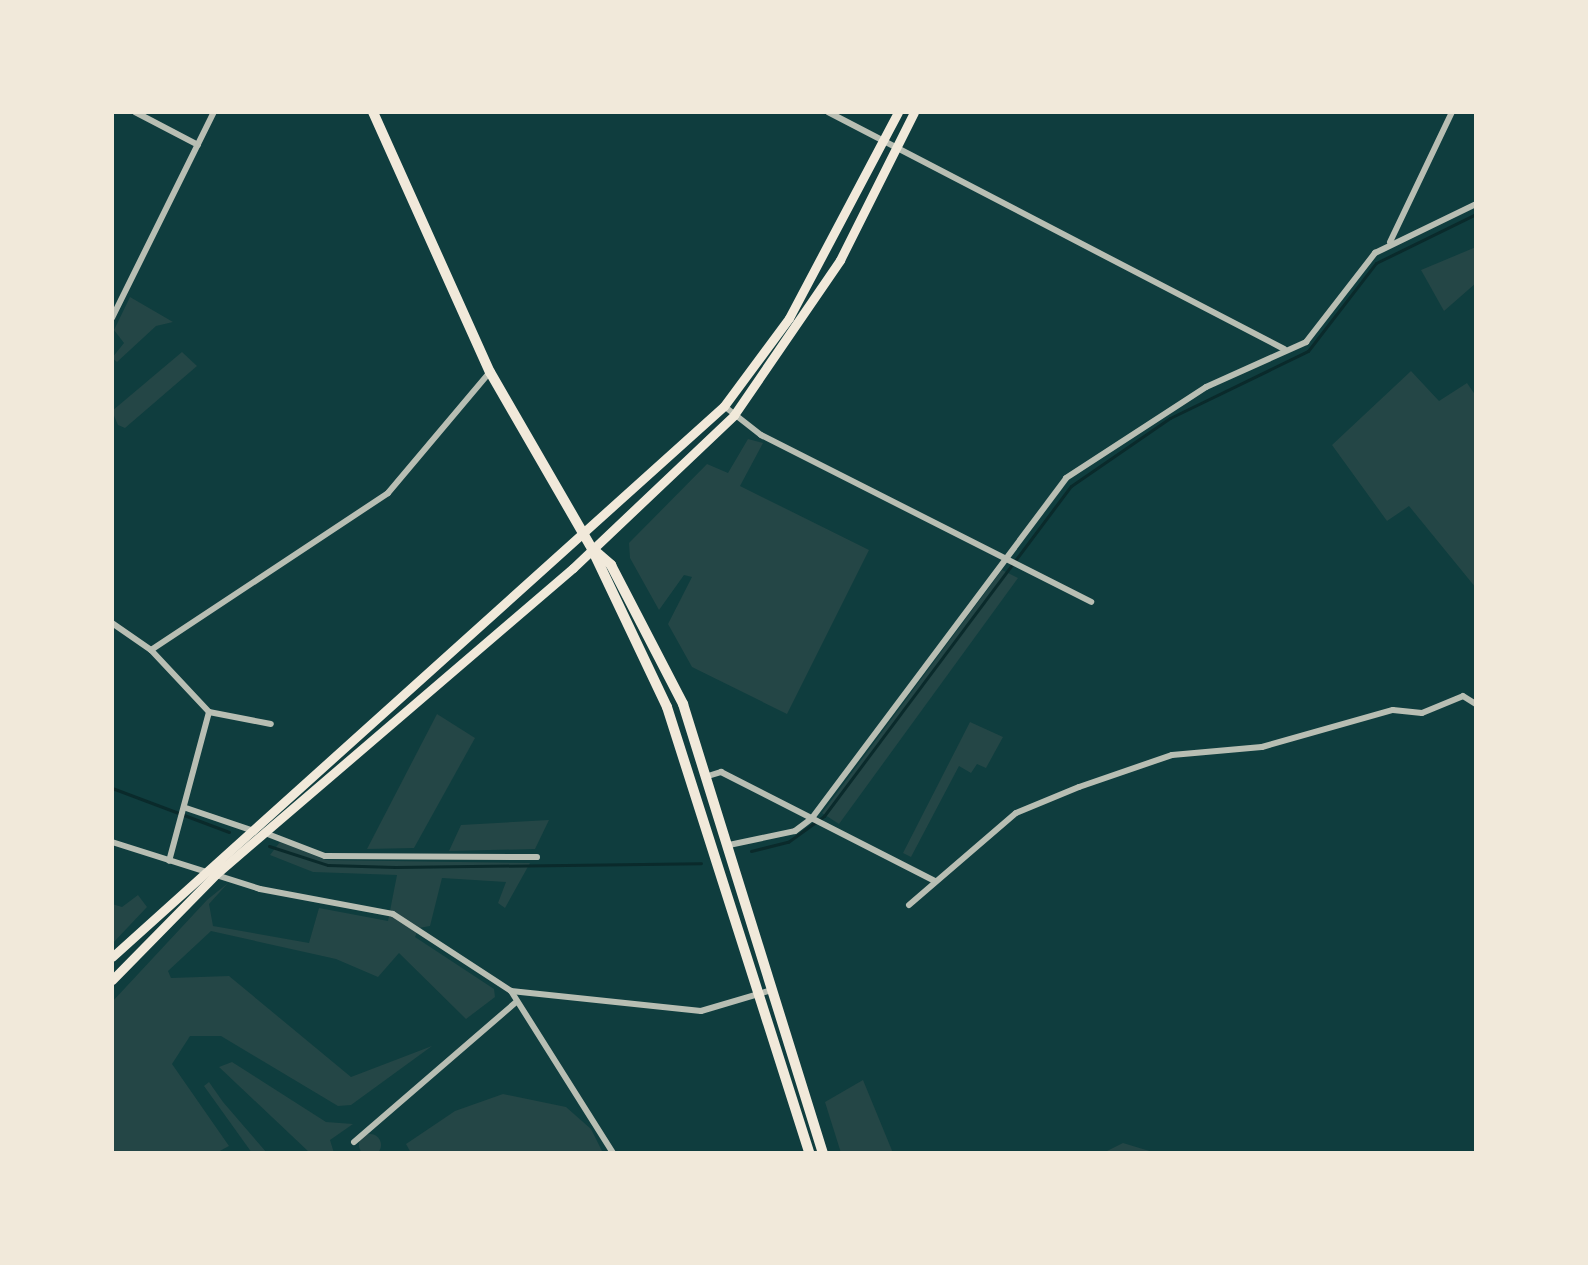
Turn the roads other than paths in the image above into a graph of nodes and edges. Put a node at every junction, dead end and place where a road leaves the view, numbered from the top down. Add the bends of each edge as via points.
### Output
1 (135, 112) edge
2 (214, 112) edge
3 (373, 112) edge
4 (828, 112) edge
5 (898, 112) edge
6 (914, 112) edge
7 (1452, 112) edge
8 (883, 141) junction
9 (198, 145) junction
10 (895, 147) junction
11 (1476, 204) edge
12 (1390, 242) junction
13 (112, 318) edge
14 (1284, 349) junction
15 (490, 372) junction
16 (724, 406) junction
17 (734, 415) junction
18 (584, 535) junction
19 (592, 549) junction
20 (1007, 559) junction
21 (1091, 602) dead end
22 (112, 623) edge
23 (151, 650) junction
24 (1476, 704) edge
25 (209, 712) junction
26 (271, 724) dead end
27 (708, 776) junction
28 (185, 809) junction
29 (813, 818) junction
30 (252, 830) junction
31 (266, 833) junction
32 (112, 842) edge
33 (729, 845) junction
34 (537, 857) dead end
35 (169, 861) junction
36 (201, 872) junction
37 (216, 874) junction
38 (935, 881) junction
39 (909, 905) dead end
40 (112, 957) edge
41 (112, 980) edge
42 (772, 990) junction
43 (511, 991) junction
44 (756, 994) junction
45 (515, 1003) junction
46 (354, 1142) dead end
47 (613, 1153) edge
48 (809, 1153) edge
49 (823, 1153) edge

1 - 9 street
2 - 9 street
3 - 15 highway
4 - 8 street
5 - 8 main road
6 - 10 main road
7 - 12 street
8 - 10 street
8 - 16 main road via 789,318
9 - 13 street
10 - 14 street
10 - 17 main road via 824,287
11 - 12 street
12 - 14 street via 1355,272 1318,332
14 - 20 street via 1161,413 1082,465
15 - 18 highway
15 - 23 street via 388,493
16 - 17 street
16 - 18 main road
17 - 19 main road
17 - 20 street via 761,435
18 - 19 highway
18 - 30 main road
19 - 27 highway via 611,565 648,631
19 - 31 main road
19 - 44 highway via 667,707
20 - 21 street
20 - 29 street
22 - 23 street
23 - 25 street
24 - 38 street via 1463,696 1422,713 1393,710 1262,747 1172,755 1016,813
25 - 26 street
25 - 28 street
27 - 29 street via 721,772
27 - 33 highway
28 - 30 street
28 - 35 street
29 - 33 street via 795,831
29 - 38 street
30 - 31 street
30 - 36 main road
31 - 34 street via 325,856
31 - 37 main road
32 - 35 street
33 - 42 highway
35 - 36 street
36 - 37 street
36 - 40 main road
37 - 41 main road
37 - 43 street via 393,914
38 - 39 street
42 - 44 street
42 - 49 highway
43 - 44 street via 701,1011
43 - 45 street
44 - 48 highway
45 - 46 street
45 - 47 street

